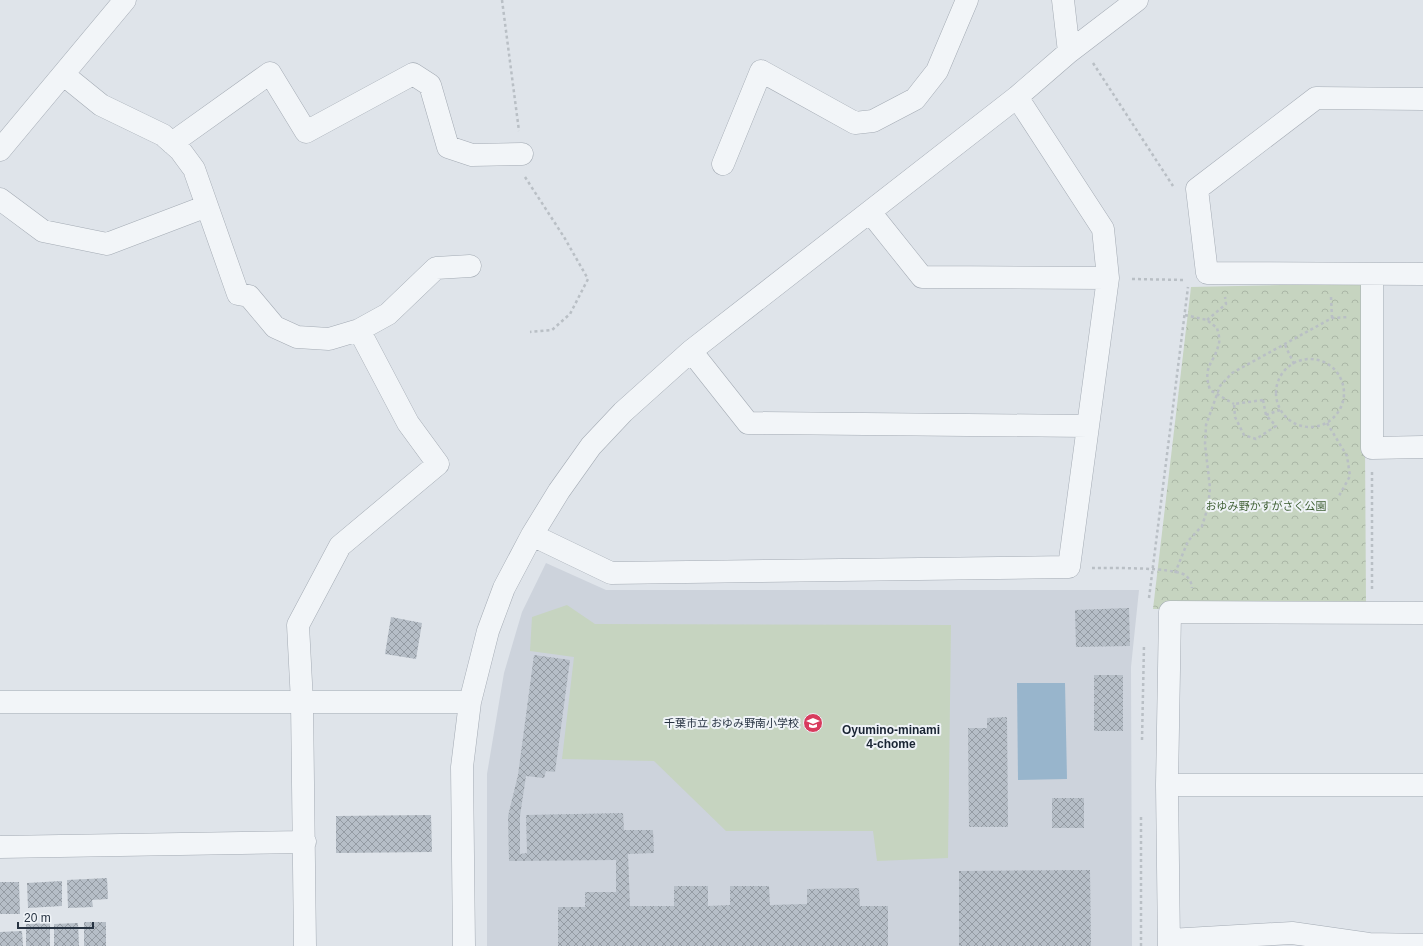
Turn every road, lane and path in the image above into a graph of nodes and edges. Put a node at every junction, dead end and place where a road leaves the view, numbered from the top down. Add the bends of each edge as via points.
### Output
1 (125, 0) edge
2 (502, 0) edge
3 (967, 0) edge
4 (1063, 0) edge
5 (1137, 0) edge
6 (1069, 52) junction
7 (1090, 58) dead end
8 (64, 75) junction
9 (1017, 97) junction
10 (1423, 99) edge
11 (172, 143) junction
12 (0, 150) edge
13 (522, 154) junction
14 (723, 164) dead end
15 (1175, 189) dead end
16 (0, 199) edge
17 (207, 206) junction
18 (870, 212) junction
19 (470, 266) dead end
20 (1372, 274) junction
21 (1423, 274) edge
22 (1108, 278) junction
23 (1185, 315) junction
24 (1372, 316) junction
25 (359, 330) junction
26 (530, 332) dead end
27 (1285, 345) junction
28 (691, 351) junction
29 (1294, 364) junction
30 (1217, 395) junction
31 (1234, 404) junction
32 (1280, 410) junction
33 (1266, 415) junction
34 (1327, 423) junction
35 (1088, 426) junction
36 (1423, 447) edge
37 (1372, 448) junction
38 (1338, 496) dead end
39 (532, 535) junction
40 (1069, 567) junction
41 (1153, 569) junction
42 (1175, 573) junction
43 (1149, 601) dead end
44 (1193, 612) junction
45 (1372, 613) junction
46 (1423, 613) edge
47 (1144, 640) dead end
48 (0, 702) edge
49 (302, 702) junction
50 (470, 702) junction
51 (1142, 742) dead end
52 (1167, 785) junction
53 (1423, 785) edge
54 (1142, 813) dead end
55 (305, 842) junction
56 (0, 847) edge
57 (1169, 943) edge
58 (1368, 945) edge
59 (1423, 945) edge
60 (305, 946) edge
61 (464, 946) edge
62 (1141, 946) edge

1 - 8 street
2 - 13 path
3 - 14 street via 937,71 914,99 874,121 855,123 761,71
4 - 6 street
5 - 6 street
6 - 9 street
7 - 15 path
8 - 11 street via 101,105 163,135
8 - 12 street
9 - 18 street
9 - 22 street via 1103,229
10 - 20 street via 1316,98 1198,189 1206,273
11 - 13 street via 270,73 306,132 413,74 430,85 448,147 472,155
11 - 17 street via 194,169
13 - 26 path via 525,178 588,279 570,314 552,330
16 - 17 street via 43,231 108,244
17 - 25 street via 238,294 249,296 275,327 297,337 329,339
18 - 22 street via 922,277
18 - 28 street
19 - 25 street via 436,268 388,314
20 - 21 street
20 - 24 street
22 - 23 path via 1189,280
22 - 35 street
23 - 30 path via 1207,320 1217,328 1219,342 1207,370 1210,390
23 - 41 path
24 - 27 path via 1332,318
24 - 37 street
25 - 49 street via 408,423 438,464 340,546 298,625
27 - 29 path
27 - 30 path via 1232,374 1220,386
28 - 35 street via 748,423
28 - 39 street via 623,412 591,446
29 - 32 path via 1285,370 1279,379 1276,400
29 - 34 path via 1303,360 1323,361 1338,374 1345,395 1336,416
30 - 31 path
30 - 42 path via 1206,425 1205,444 1210,488 1208,506 1202,526 1188,541
31 - 33 path via 1263,400
31 - 33 path via 1235,417 1244,435 1256,439 1276,426
32 - 33 path
32 - 34 path via 1296,425 1312,427
34 - 38 path via 1347,456 1350,476
35 - 40 street
36 - 37 street
37 - 45 path
39 - 40 street via 611,572
39 - 50 street via 504,588 488,631
40 - 41 path
41 - 42 path
41 - 43 path
42 - 44 path via 1184,575 1192,583
44 - 45 street
44 - 52 street via 1170,612
45 - 46 street
47 - 51 path
48 - 49 street
49 - 50 street
49 - 55 street
50 - 61 street via 462,767
52 - 53 street
52 - 57 street
54 - 62 path
55 - 56 street
55 - 60 street
57 - 58 street via 1292,933
58 - 59 street

